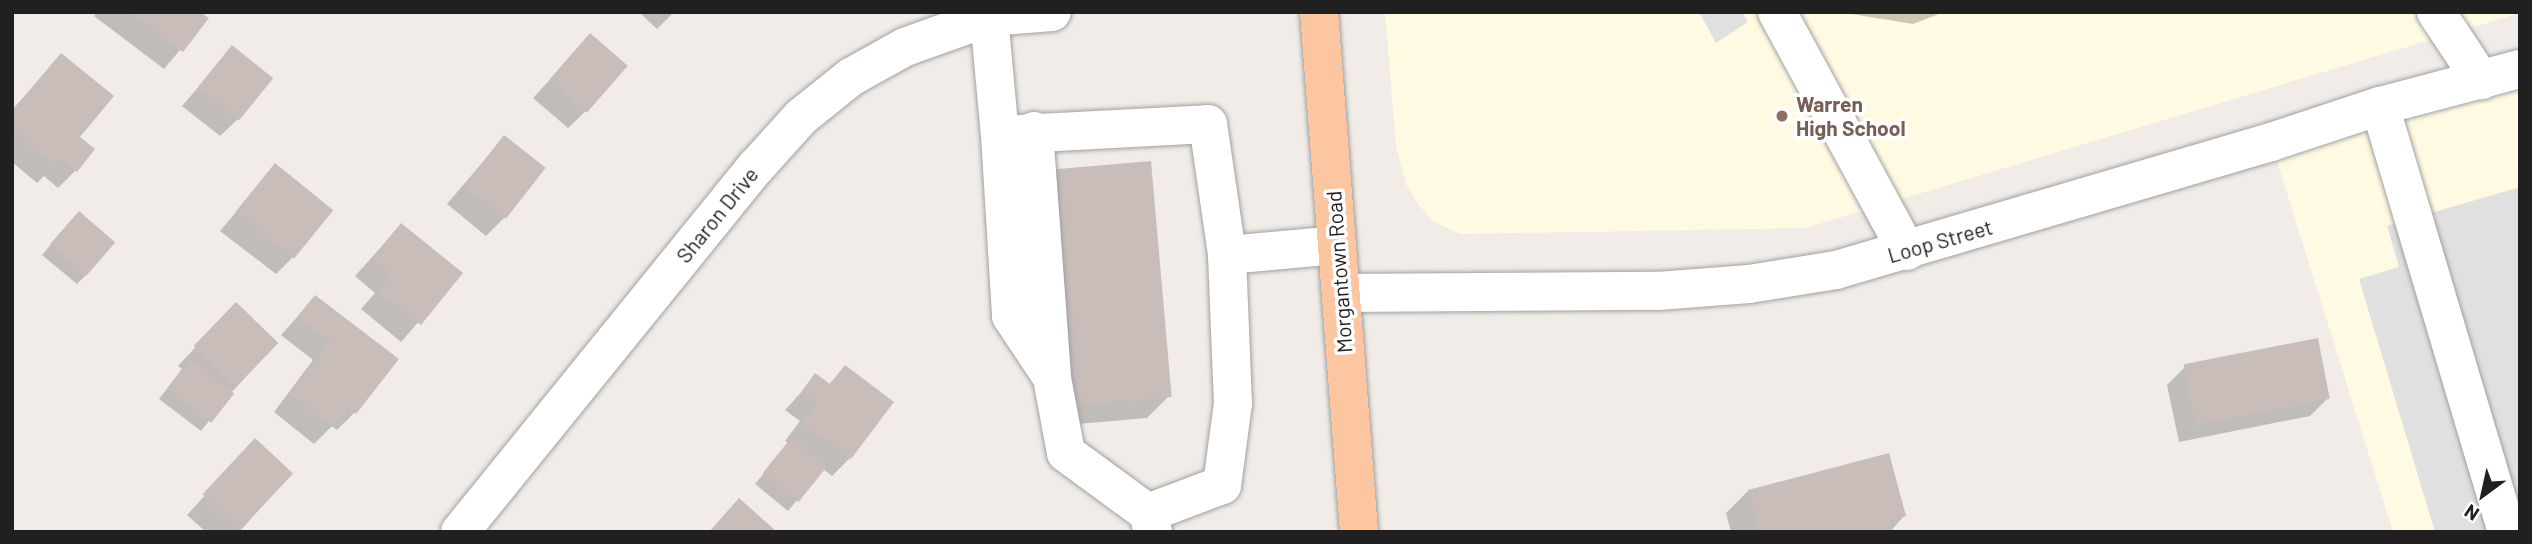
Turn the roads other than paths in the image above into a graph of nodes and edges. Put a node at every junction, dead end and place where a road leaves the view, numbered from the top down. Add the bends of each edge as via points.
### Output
1 (1052, 12) edge
2 (1319, 12) edge
3 (1777, 12) edge
4 (2436, 12) edge
5 (989, 17) junction
6 (2520, 68) edge
7 (2481, 80) junction
8 (2380, 106) junction
9 (1017, 133) junction
10 (1337, 245) junction
11 (1907, 251) junction
12 (1227, 255) junction
13 (1341, 293) junction
14 (1151, 522) edge
15 (460, 532) edge
16 (1359, 532) edge
17 (2507, 532) edge

1 - 5 street, Sharon Drive
2 - 10 main road, Morgantown Road
3 - 11 street
4 - 7 street
5 - 9 street
5 - 15 street, Sharon Drive via 877,60 800,117
6 - 7 street, Loop Street
7 - 8 street, Loop Street
8 - 11 street, Loop Street
8 - 17 street
9 - 12 street via 1208,124
9 - 14 street via 1066,453
10 - 12 street
10 - 13 main road, Morgantown Road
11 - 13 street, Loop Street via 1836,270 1658,291
12 - 14 street via 1233,403 1222,485
13 - 16 main road, Morgantown Road

